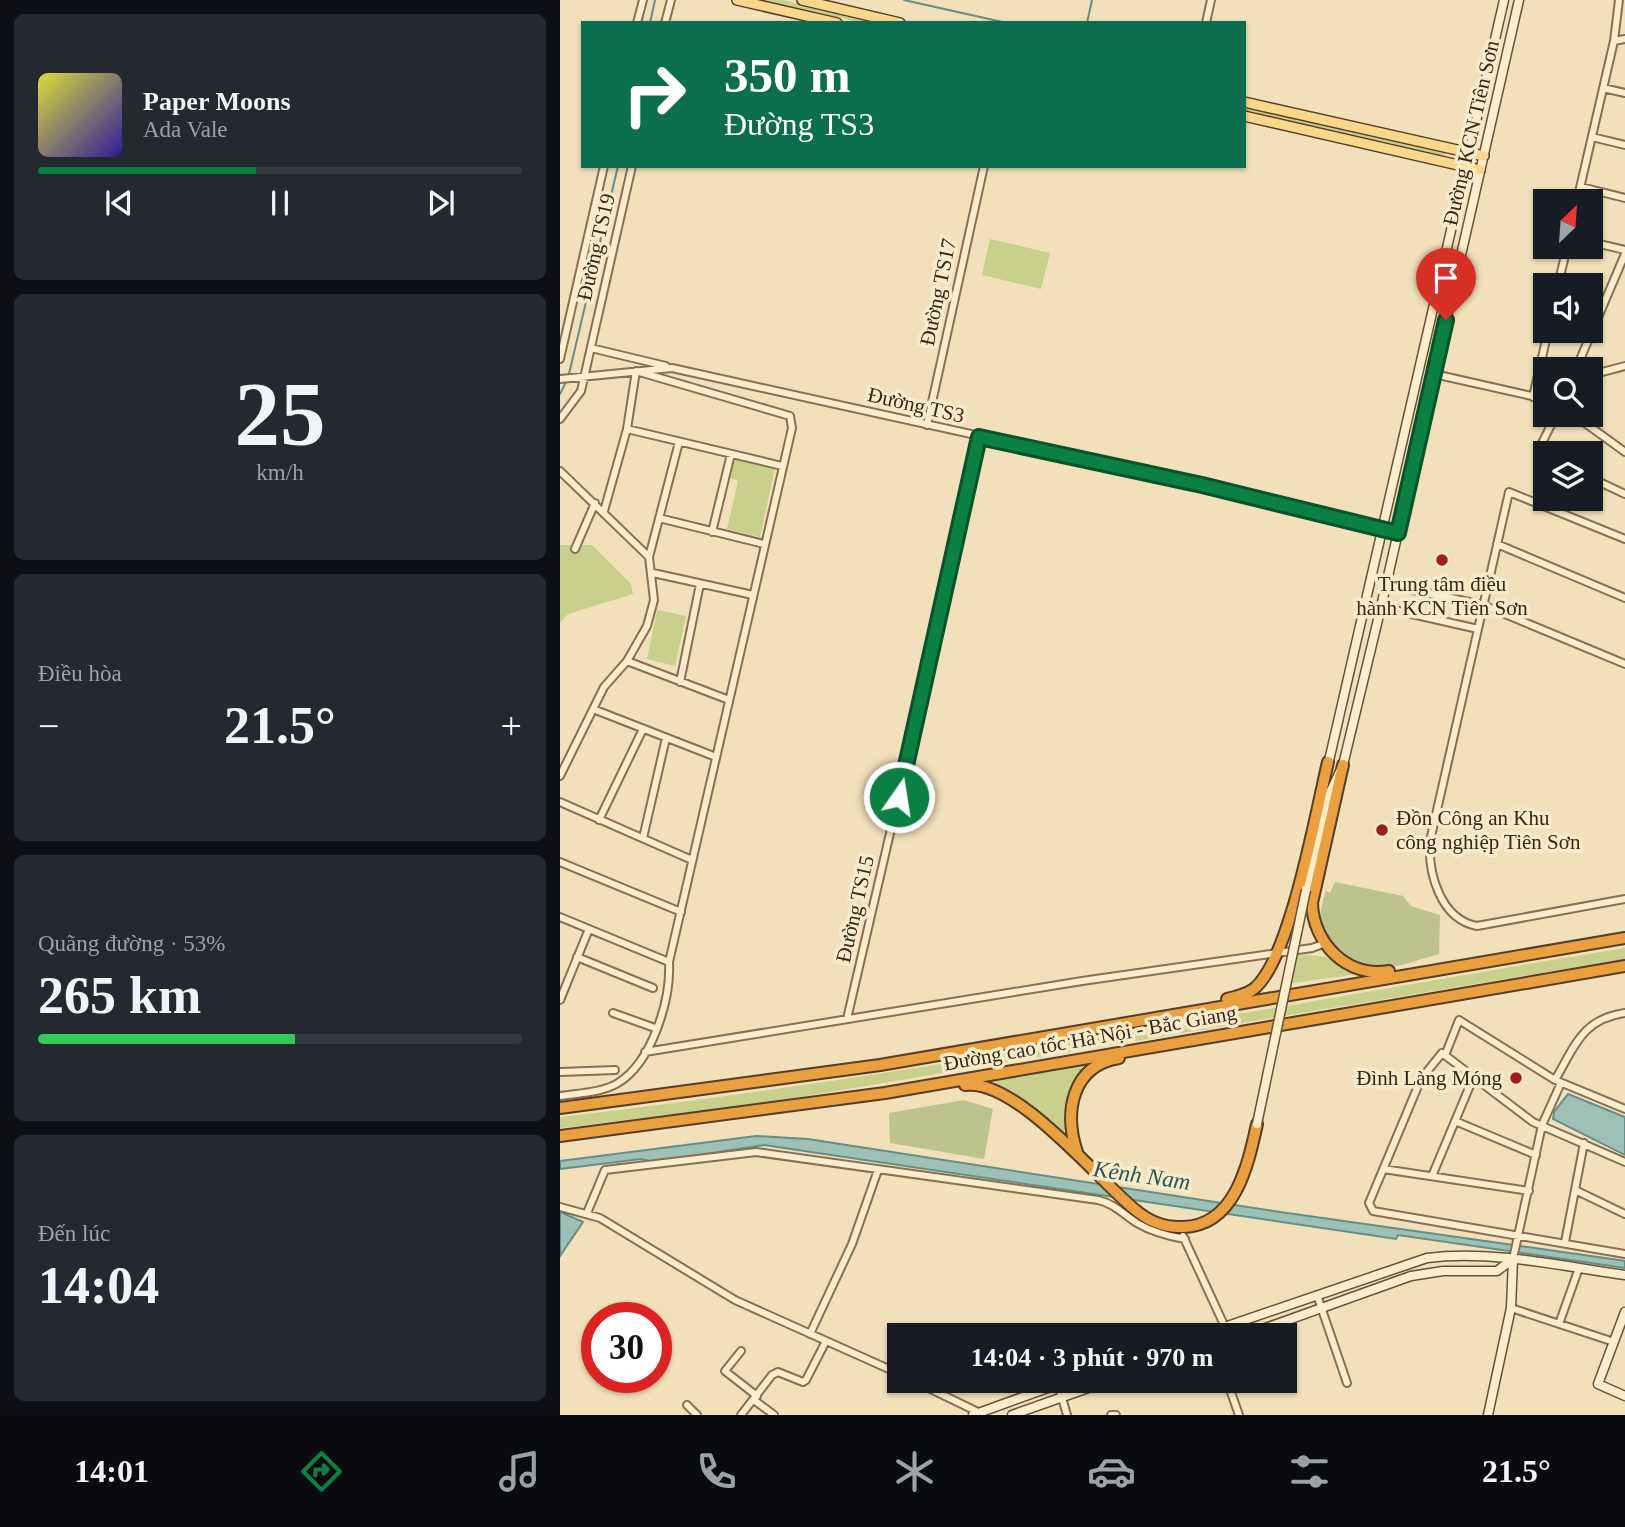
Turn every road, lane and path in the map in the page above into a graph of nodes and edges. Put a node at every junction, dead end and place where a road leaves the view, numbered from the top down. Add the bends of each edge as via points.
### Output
1 (643, 0) edge
2 (671, 0) edge
3 (737, 0) edge
4 (802, 0) edge
5 (1212, 0) edge
6 (1504, 0) edge
7 (1519, 0) edge
8 (1619, 0) edge
9 (638, 21) edge
10 (666, 21) edge
11 (828, 21) edge
12 (891, 21) edge
13 (1207, 21) edge
14 (1625, 39) edge
15 (1614, 41) junction
16 (1603, 88) junction
17 (1625, 93) edge
18 (1246, 102) edge
19 (1246, 116) edge
20 (1592, 137) junction
21 (1625, 145) edge
22 (1468, 153) junction
23 (1483, 156) junction
24 (1465, 167) junction
25 (604, 168) edge
26 (632, 168) edge
27 (984, 168) edge
28 (1480, 170) junction
29 (1581, 187) joint
30 (1625, 198) edge
31 (1603, 246) edge
32 (1625, 252) edge
33 (591, 348) junction
34 (1581, 357) edge
35 (560, 359) edge
36 (1625, 366) edge
37 (672, 368) junction
38 (636, 371) junction
39 (1603, 372) edge
40 (1434, 374) junction
41 (584, 377) junction
42 (560, 379) edge
43 (1533, 397) edge
44 (560, 419) edge
45 (927, 425) junction
46 (1591, 427) edge
47 (626, 429) junction
48 (979, 437) junction
49 (679, 442) junction
50 (1625, 452) edge
51 (732, 454) junction
52 (782, 466) junction
53 (560, 471) edge
54 (1603, 484) edge
55 (1625, 494) edge
56 (595, 503) junction
57 (604, 511) junction
58 (659, 518) junction
59 (1385, 529) junction
60 (712, 532) junction
61 (1398, 533) junction
62 (1625, 539) edge
63 (764, 544) junction
64 (1497, 544) junction
65 (575, 549) dead end
66 (649, 557) junction
67 (653, 573) junction
68 (700, 584) junction
69 (1387, 584) junction
70 (753, 595) junction
71 (1625, 598) edge
72 (1483, 605) junction
73 (1381, 607) junction
74 (1478, 629) junction
75 (626, 661) junction
76 (1625, 664) edge
77 (680, 682) junction
78 (729, 700) junction
79 (593, 709) junction
80 (643, 729) junction
81 (666, 738) junction
82 (716, 757) junction
83 (1328, 762) junction
84 (1343, 765) junction
85 (560, 776) edge
86 (1329, 794) junction
87 (560, 802) edge
88 (599, 820) junction
89 (643, 838) junction
90 (692, 860) junction
91 (560, 862) edge
92 (1625, 899) edge
93 (681, 912) junction
94 (560, 917) edge
95 (589, 929) junction
96 (1625, 938) edge
97 (1323, 944) junction
98 (1578, 945) junction
99 (1278, 951) junction
100 (577, 957) junction
101 (669, 962) junction
102 (1625, 966) edge
103 (653, 988) dead end
104 (562, 991) edge
105 (560, 1000) edge
106 (613, 1013) dead end
107 (1625, 1013) edge
108 (847, 1020) junction
109 (1299, 1021) junction
110 (655, 1028) junction
111 (645, 1052) junction
112 (1446, 1053) junction
113 (880, 1065) junction
114 (615, 1070) dead end
115 (560, 1072) edge
116 (1474, 1076) junction
117 (1558, 1081) junction
118 (560, 1096) edge
119 (560, 1108) edge
120 (1625, 1109) edge
121 (733, 1114) junction
122 (1455, 1121) junction
123 (1257, 1124) joint
124 (1542, 1125) junction
125 (560, 1136) edge
126 (1584, 1143) junction
127 (1078, 1155) junction
128 (1536, 1155) junction
129 (1625, 1162) edge
130 (1383, 1169) junction
131 (878, 1170) junction
132 (1432, 1176) junction
133 (1575, 1190) junction
134 (1530, 1191) junction
135 (560, 1207) edge
136 (587, 1213) junction
137 (1625, 1214) edge
138 (1179, 1227) junction
139 (1518, 1238) junction
140 (1185, 1239) junction
141 (1565, 1242) junction
142 (1625, 1254) edge
143 (1513, 1259) junction
144 (1579, 1268) junction
145 (1625, 1275) edge
146 (1317, 1295) junction
147 (1511, 1308) junction
148 (1322, 1310) junction
149 (1625, 1312) edge
150 (1223, 1323) edge
151 (1236, 1323) edge
152 (1282, 1323) edge
153 (1559, 1324) junction
154 (810, 1334) junction
155 (826, 1341) junction
156 (1614, 1342) junction
157 (741, 1351) dead end
158 (887, 1368) edge
159 (1347, 1383) dead end
160 (937, 1393) edge
161 (1033, 1393) edge
162 (1061, 1393) edge
163 (1070, 1393) edge
164 (1231, 1393) edge
165 (1061, 1396) junction
166 (1625, 1396) edge
167 (756, 1398) junction
168 (687, 1405) dead end
169 (978, 1414) edge
170 (697, 1415) edge
171 (741, 1415) edge
172 (774, 1415) edge
173 (1012, 1415) edge
174 (1067, 1415) edge
175 (1239, 1415) edge
176 (1488, 1415) edge

1 - 9 street
2 - 10 street
3 - 11 main road
4 - 12 main road
5 - 13 street
6 - 22 main road, Đường KCN Tiên Sơn
7 - 23 main road, Đường KCN Tiên Sơn
8 - 15 street
14 - 15 street
15 - 16 street
16 - 17 street
16 - 20 street
18 - 22 main road
19 - 24 main road
20 - 21 street
20 - 29 street
22 - 23 main road
22 - 24 main road, Đường KCN Tiên Sơn
23 - 28 main road, Đường KCN Tiên Sơn
24 - 28 main road
24 - 59 main road, Đường KCN Tiên Sơn
25 - 35 street
26 - 33 street, Đường TS19
27 - 45 street, Đường TS17
28 - 40 main road, Đường KCN Tiên Sơn
29 - 30 street
31 - 32 street
32 - 34 street
33 - 37 street
33 - 41 street, Đường TS19
36 - 39 street
37 - 38 street, Đường TS3
37 - 45 street, Đường TS3
38 - 41 street, Đường TS3
38 - 47 street
38 - 52 street via 786,413 792,428
40 - 43 street
40 - 61 main road, Đường KCN Tiên Sơn
41 - 42 street, Đường TS3
41 - 44 street, Đường TS19 via 581,391
45 - 48 street, Đường TS3
46 - 50 street
47 - 49 street
47 - 57 street
48 - 59 street, Đường TS3
48 - 108 street, Đường TS15
49 - 51 street
49 - 58 street
51 - 52 street
51 - 60 street
52 - 63 street
53 - 56 street
54 - 55 street
56 - 57 street
56 - 65 street
57 - 66 street
58 - 60 street
58 - 66 street
59 - 61 main road
59 - 83 main road, Đường KCN Tiên Sơn
60 - 63 street
61 - 69 main road, Đường KCN Tiên Sơn
62 - 64 street via 1509,492
63 - 70 street
64 - 71 street
64 - 72 street
66 - 67 street
67 - 68 street
67 - 75 street via 651,618
68 - 70 street
68 - 77 street
69 - 72 street
69 - 73 main road, Đường KCN Tiên Sơn
70 - 78 street
72 - 74 street
72 - 76 street
73 - 74 street
73 - 84 main road, Đường KCN Tiên Sơn
74 - 92 street via 1430,841 1436,886 1457,919 1477,926
75 - 77 street
75 - 79 street
77 - 78 street
78 - 82 street
79 - 80 street
79 - 85 street
80 - 81 street
80 - 88 street
81 - 82 street
81 - 89 street
82 - 90 street
83 - 86 main road, Đường KCN Tiên Sơn
83 - 99 highway
84 - 86 main road, Đường KCN Tiên Sơn
84 - 97 highway via 1312,903
86 - 123 main road, bridge
87 - 88 street
88 - 89 street
89 - 90 street
90 - 93 street
91 - 93 street
93 - 101 street
94 - 95 street
95 - 100 street
95 - 101 street
96 - 98 highway, Đường cao tốc Hà Nội - Bắc Giang
97 - 98 highway via 1356,968 1381,972 1533,947
97 - 99 street
98 - 113 highway, Đường cao tốc Hà Nội - Bắc Giang
99 - 108 street
99 - 113 highway via 1266,975 1249,993 940,1049
100 - 103 street
100 - 104 street
101 - 110 street via 670,979
102 - 109 highway, Đường cao tốc Hà Nội - Bắc Giang
104 - 105 street
106 - 110 street
107 - 117 street via 1589,1026
108 - 111 street
109 - 121 highway, Đường cao tốc Hà Nội - Bắc Giang via 885,1093
109 - 127 highway via 1098,1066 1072,1098 1069,1124
110 - 111 street
111 - 118 street via 615,1084
112 - 116 street
112 - 117 street via 1459,1020
112 - 130 street via 1442,1052 1420,1079
113 - 119 highway, Đường cao tốc Hà Nội - Bắc Giang
114 - 115 street
116 - 122 street
116 - 124 street
117 - 120 street
117 - 124 street
121 - 125 highway, Đường cao tốc Hà Nội - Bắc Giang
121 - 127 highway via 824,1107 975,1084 1007,1096
122 - 128 street
122 - 132 street
123 - 138 highway via 1233,1196 1216,1216
124 - 126 street
124 - 128 street
126 - 129 street
126 - 133 street
127 - 138 highway via 1151,1221
128 - 134 street
130 - 132 street
130 - 139 street via 1369,1203 1373,1211
131 - 136 street via 756,1152 605,1170
131 - 140 street via 1098,1200 1111,1203 1160,1234
131 - 154 street via 855,1237
132 - 134 street
133 - 137 street
133 - 141 street
134 - 139 street
135 - 136 street
136 - 154 street via 735,1300
138 - 140 street
139 - 141 street
139 - 143 street
140 - 150 street
141 - 142 street
143 - 144 main road
143 - 146 main road via 1427,1258
143 - 147 main road
143 - 148 main road via 1497,1271 1411,1276
144 - 145 main road
144 - 153 street
146 - 148 street
146 - 151 main road
147 - 153 street
147 - 176 main road
148 - 152 main road
148 - 159 street
149 - 156 main road
153 - 156 street
154 - 155 street
155 - 158 street
155 - 167 street via 806,1380 778,1372
156 - 166 main road via 1598,1384
157 - 167 street via 725,1370
160 - 169 street
161 - 169 main road
162 - 165 street
163 - 165 main road
164 - 175 street
165 - 173 main road
165 - 174 street
167 - 171 street
167 - 172 street
168 - 170 street

